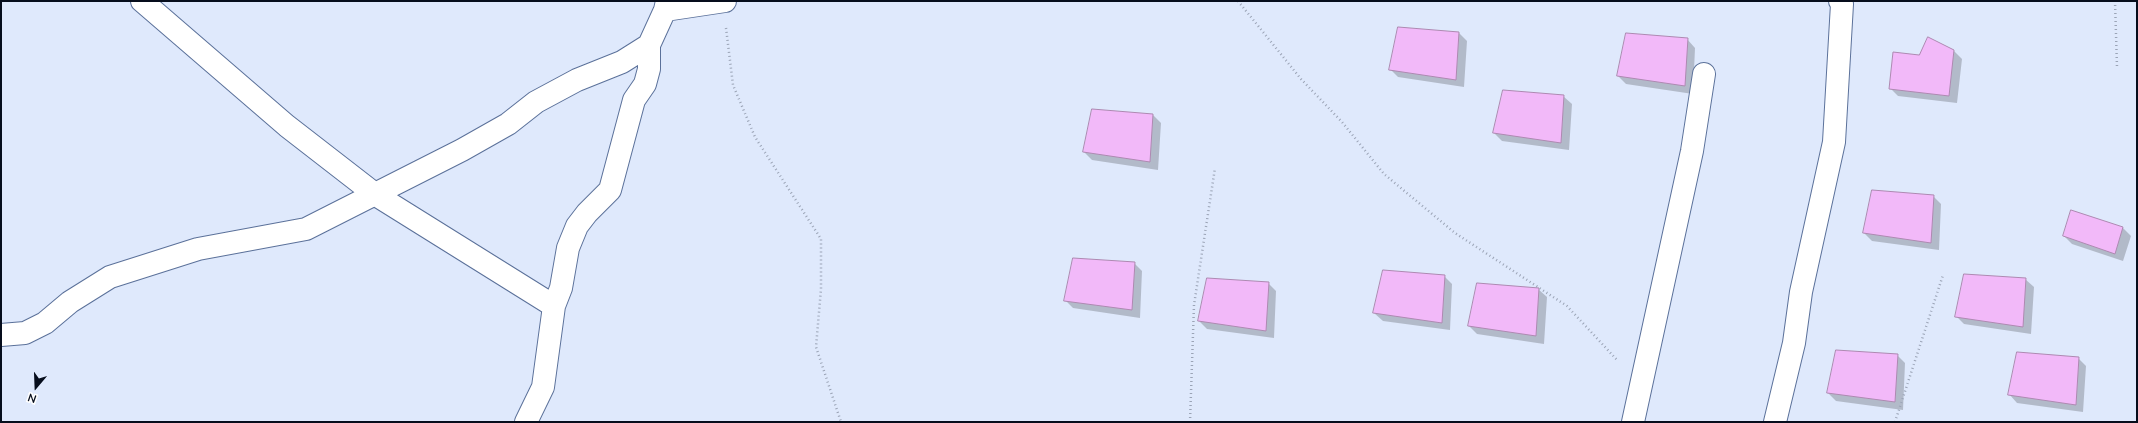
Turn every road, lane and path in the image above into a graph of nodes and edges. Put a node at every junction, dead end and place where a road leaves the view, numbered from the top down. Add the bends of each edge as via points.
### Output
1 (142, 1) edge
2 (724, 1) edge
3 (1238, 1) edge
4 (1840, 1) edge
5 (2114, 1) edge
6 (666, 6) edge
7 (648, 45) junction
8 (2117, 67) dead end
9 (1704, 74) dead end
10 (1215, 168) dead end
11 (376, 196) junction
12 (1943, 275) dead end
13 (554, 306) junction
14 (1, 335) edge
15 (1641, 385) junction
16 (526, 422) edge
17 (841, 422) edge
18 (1190, 422) edge
19 (1633, 422) edge
20 (1775, 422) edge
21 (1895, 422) edge

1 - 11 street via 287,126
2 - 6 street
2 - 17 path via 733,84 744,111 755,137 821,239 821,289 816,347
3 - 15 path via 1301,79 1342,122 1384,174 1455,233 1567,306
4 - 20 street via 1842,4 1834,142 1801,292 1794,343
5 - 8 path
6 - 7 street
7 - 11 street via 622,62 577,80 536,102 508,124
7 - 13 street via 649,69 646,84 634,100 610,190 577,226 568,248 561,288
9 - 15 street via 1692,151
10 - 18 path via 1194,305
11 - 13 street
11 - 14 street via 306,229 198,249 110,277 70,302 45,324 25,333
12 - 21 path
13 - 16 street via 543,387
15 - 19 street

